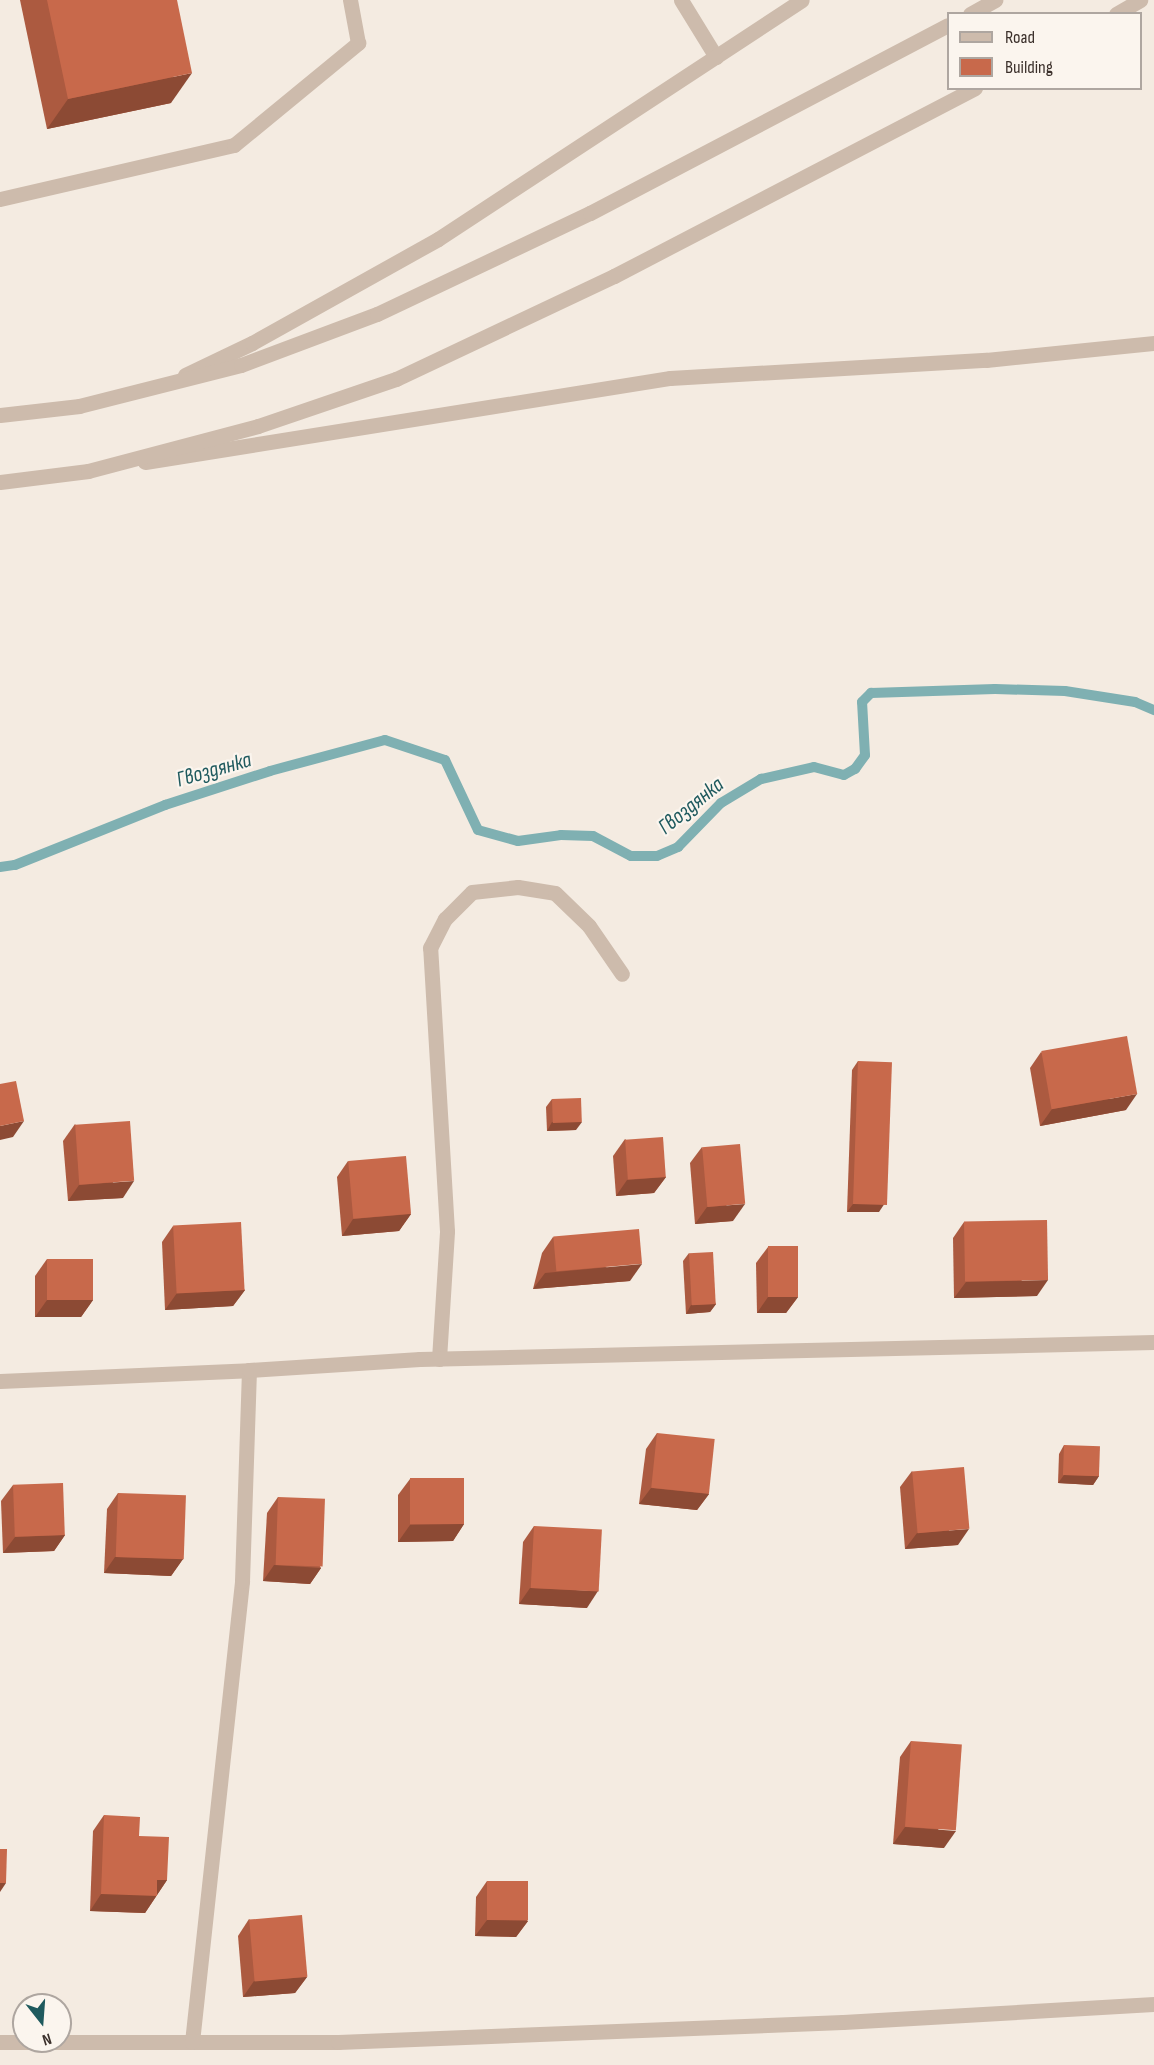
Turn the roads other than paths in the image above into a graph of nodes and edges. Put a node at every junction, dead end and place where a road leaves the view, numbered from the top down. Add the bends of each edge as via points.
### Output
1 (350, 0) edge
2 (681, 0) edge
3 (802, 0) edge
4 (995, 0) edge
5 (1140, 0) edge
6 (974, 12) edge
7 (1119, 12) edge
8 (947, 26) edge
9 (716, 57) junction
10 (971, 90) edge
11 (0, 199) edge
12 (1154, 343) edge
13 (167, 384) junction
14 (0, 415) edge
15 (88, 471) junction
16 (0, 482) edge
17 (622, 974) dead end
18 (1154, 1342) edge
19 (439, 1359) junction
20 (249, 1370) junction
21 (0, 1381) edge
22 (1154, 2004) edge
23 (0, 2042) edge
24 (192, 2042) junction

1 - 11 street via 358,43 234,145
2 - 9 street
3 - 9 street
4 - 6 street
5 - 7 street
8 - 13 street via 590,213 377,314 241,365
9 - 13 street via 438,239 273,332
10 - 15 street via 614,276 396,379 258,426
12 - 15 street via 986,360 670,378
13 - 14 street via 79,406
15 - 16 street
17 - 19 street via 589,926 555,893 518,887 472,892 445,919 430,948 447,1232
18 - 19 street
19 - 20 street
20 - 21 street
20 - 24 street via 242,1581
22 - 24 street via 843,2022 338,2043
23 - 24 street

